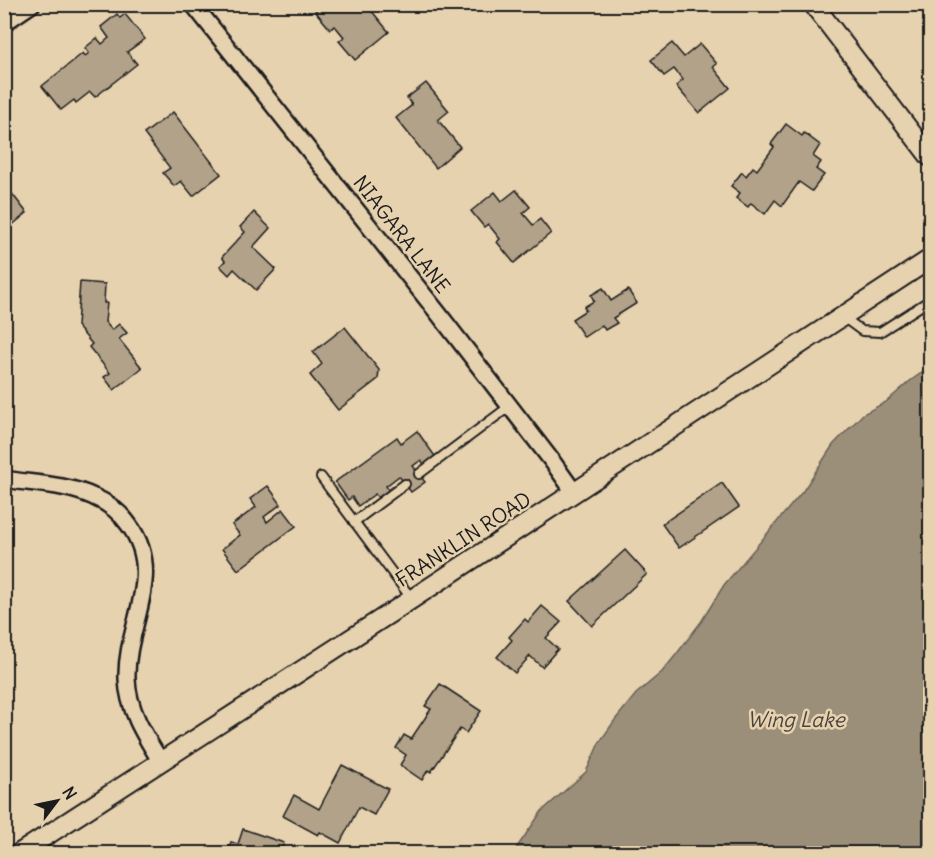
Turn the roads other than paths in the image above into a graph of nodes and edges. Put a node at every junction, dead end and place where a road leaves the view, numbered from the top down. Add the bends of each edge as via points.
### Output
1 (32, 4) edge
2 (193, 4) edge
3 (813, 4) edge
4 (4, 23) edge
5 (930, 157) edge
6 (930, 259) edge
7 (930, 300) edge
8 (843, 316) junction
9 (510, 406) junction
10 (419, 474) dead end
11 (321, 477) dead end
12 (4, 478) edge
13 (405, 484) dead end
14 (574, 492) junction
15 (354, 522) junction
16 (412, 599) junction
17 (162, 762) junction
18 (26, 851) edge

1 - 4 street
2 - 9 street, NIAGARA LANE
3 - 5 street
6 - 8 street, FRANKLIN ROAD
7 - 8 lane via 880,332 862,331
8 - 14 street, FRANKLIN ROAD
9 - 10 lane
9 - 14 street, NIAGARA LANE
11 - 15 lane
12 - 17 street via 68,488 96,497 125,518 135,533 145,562 145,578 128,655 129,701
13 - 15 lane
14 - 16 street, FRANKLIN ROAD
15 - 16 lane
16 - 17 street, FRANKLIN ROAD
17 - 18 street, FRANKLIN ROAD

